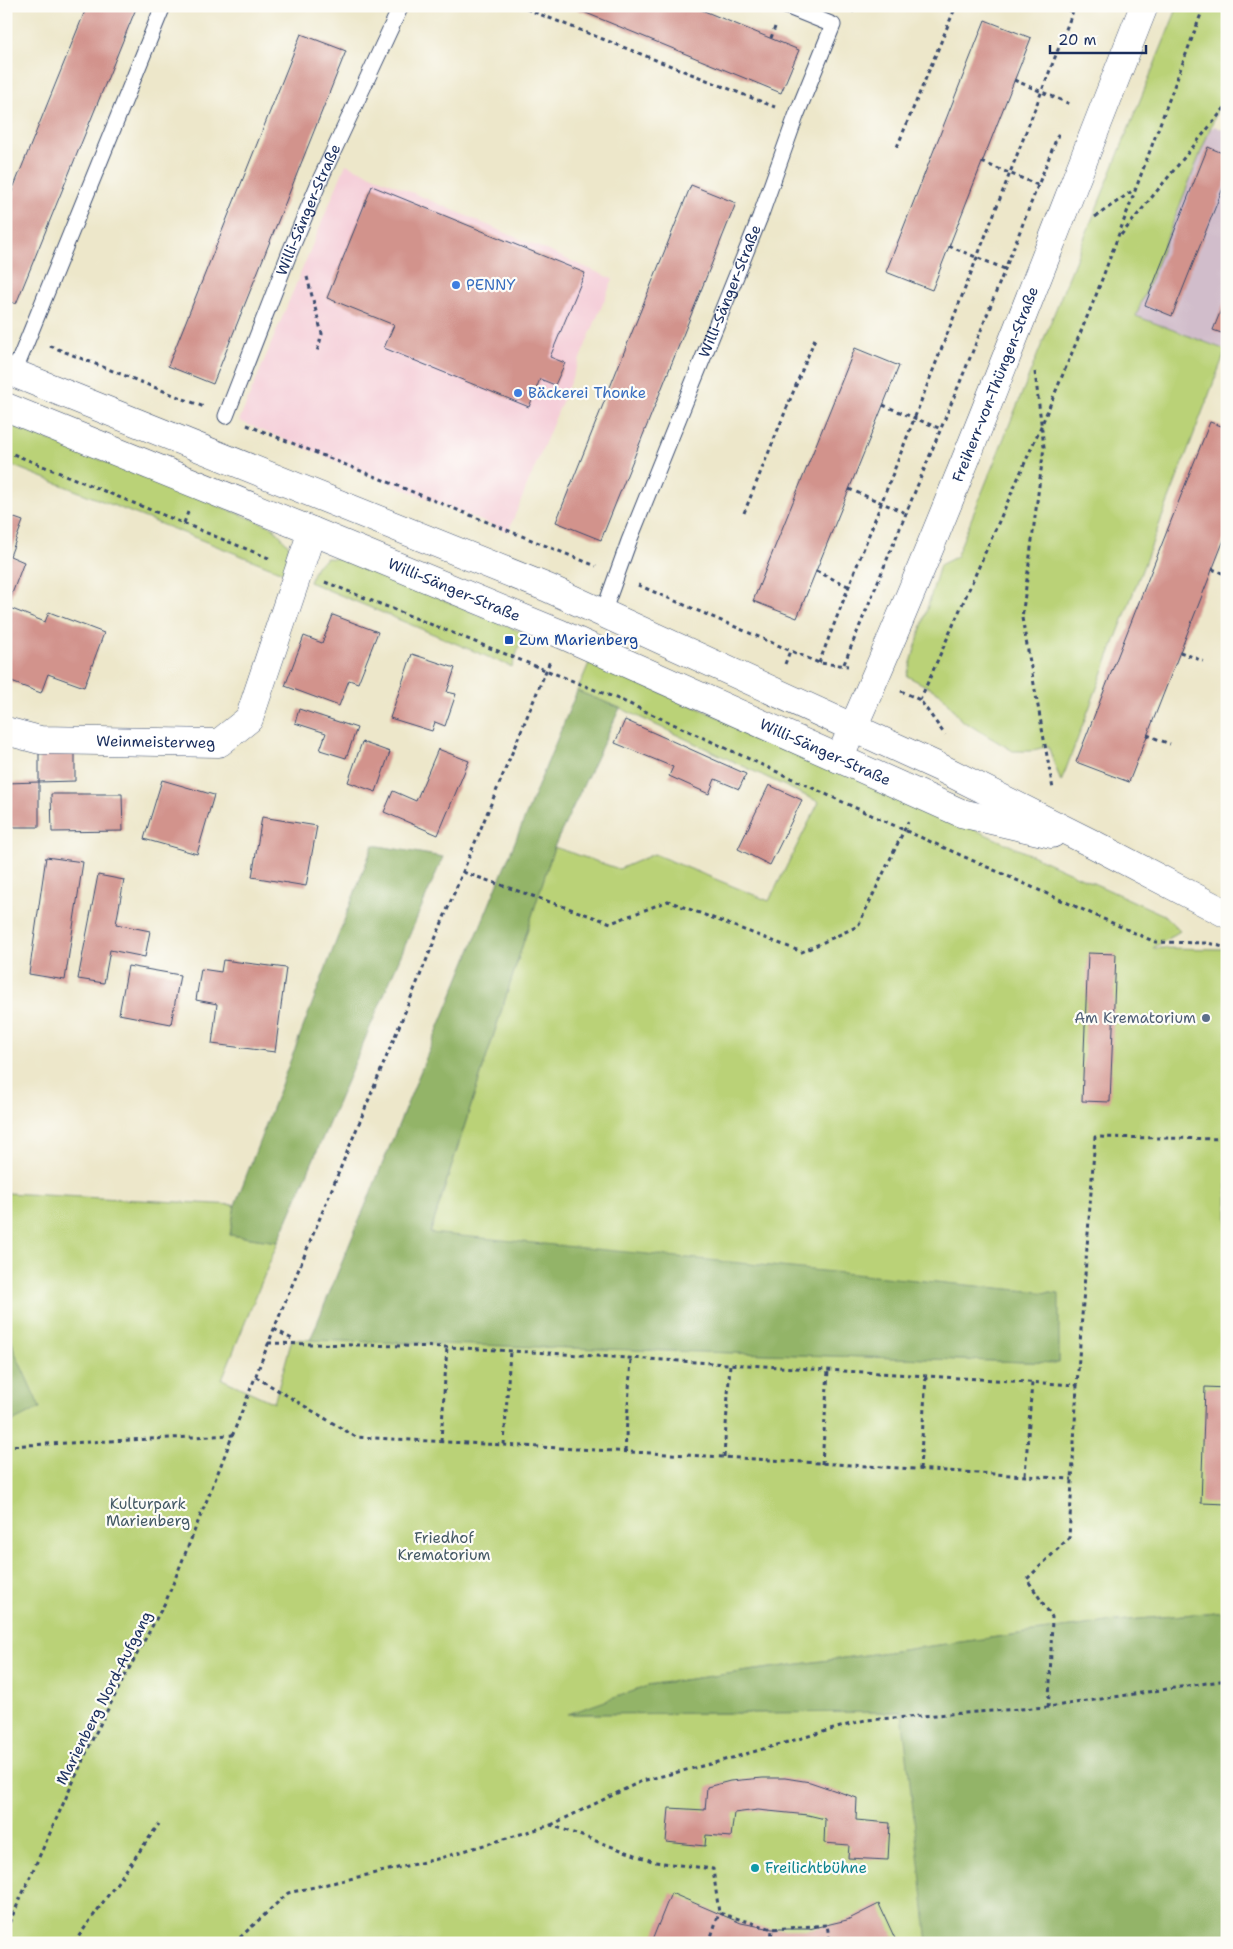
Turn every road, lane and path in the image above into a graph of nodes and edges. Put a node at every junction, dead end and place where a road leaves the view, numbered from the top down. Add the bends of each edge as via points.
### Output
1 (163, 6) edge
2 (401, 6) edge
3 (520, 6) edge
4 (706, 6) edge
5 (786, 6) edge
6 (956, 6) edge
7 (1052, 6) edge
8 (1074, 6) edge
9 (1144, 6) edge
10 (1204, 6) edge
11 (704, 11) dead end
12 (1072, 11) junction
13 (1014, 80) dead end
14 (1041, 92) junction
15 (1074, 95) dead end
16 (1070, 104) junction
17 (1227, 105) edge
18 (1067, 113) dead end
19 (796, 116) junction
20 (1059, 131) dead end
21 (897, 147) dead end
22 (982, 162) dead end
23 (1009, 174) junction
24 (1038, 185) junction
25 (1119, 237) junction
26 (949, 246) dead end
27 (289, 254) junction
28 (976, 258) junction
29 (1005, 270) junction
30 (816, 336) dead end
31 (317, 352) dead end
32 (10, 372) edge
33 (883, 404) dead end
34 (6, 407) edge
35 (226, 416) dead end
36 (914, 417) junction
37 (1042, 424) junction
38 (941, 429) junction
39 (6, 451) edge
40 (849, 489) dead end
41 (881, 503) junction
42 (744, 513) dead end
43 (906, 513) junction
44 (312, 531) junction
45 (1212, 569) dead end
46 (299, 571) junction
47 (816, 571) dead end
48 (1227, 575) edge
49 (848, 586) junction
50 (603, 613) junction
51 (561, 634) junction
52 (1180, 652) dead end
53 (1203, 661) dead end
54 (819, 663) dead end
55 (844, 664) dead end
56 (546, 671) junction
57 (920, 700) dead end
58 (853, 728) junction
59 (6, 731) edge
60 (1147, 735) dead end
61 (1170, 744) dead end
62 (839, 759) junction
63 (1054, 795) dead end
64 (904, 830) junction
65 (1096, 844) junction
66 (463, 872) junction
67 (1227, 914) edge
68 (1227, 948) edge
69 (1227, 1139) edge
70 (274, 1329) junction
71 (292, 1339) dead end
72 (268, 1344) junction
73 (447, 1347) junction
74 (510, 1351) junction
75 (631, 1359) junction
76 (730, 1364) junction
77 (828, 1371) junction
78 (256, 1377) junction
79 (926, 1377) junction
80 (1032, 1383) junction
81 (1077, 1385) junction
82 (233, 1435) junction
83 (441, 1441) junction
84 (504, 1445) junction
85 (6, 1446) edge
86 (625, 1452) junction
87 (724, 1457) junction
88 (822, 1464) junction
89 (920, 1469) junction
90 (1025, 1475) junction
91 (1072, 1478) junction
92 (1227, 1680) edge
93 (1048, 1707) junction
94 (159, 1824) dead end
95 (551, 1825) junction
96 (719, 1913) junction
97 (772, 1929) junction
98 (6, 1930) edge
99 (74, 1943) edge
100 (234, 1943) edge
101 (709, 1943) edge
102 (771, 1943) edge
103 (830, 1943) edge

1 - 32 lane, Willi-Sänger-Straße
2 - 27 lane, Willi-Sänger-Straße
3 - 19 path
4 - 11 path
5 - 19 lane, Willi-Sänger-Straße via 833,25
6 - 21 path
7 - 12 path
8 - 12 path
9 - 58 main road, Freiherr-von-Thüngen-Straße via 1004,366
10 - 25 path
12 - 14 path
13 - 14 path
14 - 16 path
14 - 23 path
15 - 16 path
16 - 18 path
17 - 25 path
19 - 50 lane, Willi-Sänger-Straße via 760,218 638,518
20 - 24 path
22 - 23 path
23 - 24 path
23 - 28 path
24 - 29 path
25 - 37 path
26 - 28 path
27 - 31 path via 302,262 309,284 322,334
27 - 35 lane, Willi-Sänger-Straße
28 - 29 path
28 - 36 path
29 - 38 path
30 - 42 path
32 - 50 main road, Willi-Sänger-Straße via 465,554
33 - 36 path
34 - 44 main road, Willi-Sänger-Straße
36 - 38 path
36 - 41 path
37 - 57 path
37 - 63 path via 1044,447 1022,618
38 - 43 path
39 - 46 path
40 - 41 path
41 - 43 path
41 - 49 path
43 - 55 path
44 - 46 main road, Weinmeisterweg
44 - 51 main road, Willi-Sänger-Straße
45 - 48 path
46 - 56 path
46 - 59 main road, Weinmeisterweg via 249,719 219,743 40,740
47 - 49 path
49 - 54 path
50 - 58 main road, Willi-Sänger-Straße
51 - 56 path, Marienberg Nord-Aufgang
51 - 62 main road, Willi-Sänger-Straße
52 - 53 path
56 - 64 path via 623,702
56 - 66 path, Marienberg Nord-Aufgang
58 - 62 main road, Freiherr-von-Thüngen-Straße
58 - 65 main road, Willi-Sänger-Straße
60 - 61 path
62 - 65 main road, Willi-Sänger-Straße via 961,814
64 - 66 path via 858,926 802,952 668,901 611,923
64 - 68 path via 1156,942 1208,943
65 - 67 main road, Willi-Sänger-Straße
66 - 70 path, Marienberg Nord-Aufgang
69 - 81 path via 1095,1137
70 - 71 path
70 - 72 path, Marienberg Nord-Aufgang
72 - 73 path
72 - 78 path, Marienberg Nord-Aufgang
73 - 74 path
73 - 83 path
74 - 75 path
74 - 84 path
75 - 76 path
75 - 86 path
76 - 77 path
76 - 87 path
77 - 79 path
77 - 88 path
78 - 82 path, Marienberg Nord-Aufgang
78 - 83 path via 356,1437
79 - 80 path
79 - 89 path
80 - 81 path
80 - 90 path
81 - 91 path
82 - 85 path
82 - 98 path, Marienberg Nord-Aufgang via 166,1601 94,1738
83 - 84 path
84 - 86 path
86 - 87 path
87 - 88 path
88 - 89 path
89 - 90 path
90 - 91 path
91 - 93 path via 1069,1538 1027,1579 1052,1617
92 - 93 path
93 - 95 path via 866,1720 642,1781
94 - 99 path
95 - 96 path via 655,1862 713,1869
95 - 100 path via 436,1859 288,1893
96 - 97 path
96 - 101 path
97 - 102 path
97 - 103 path via 827,1925

